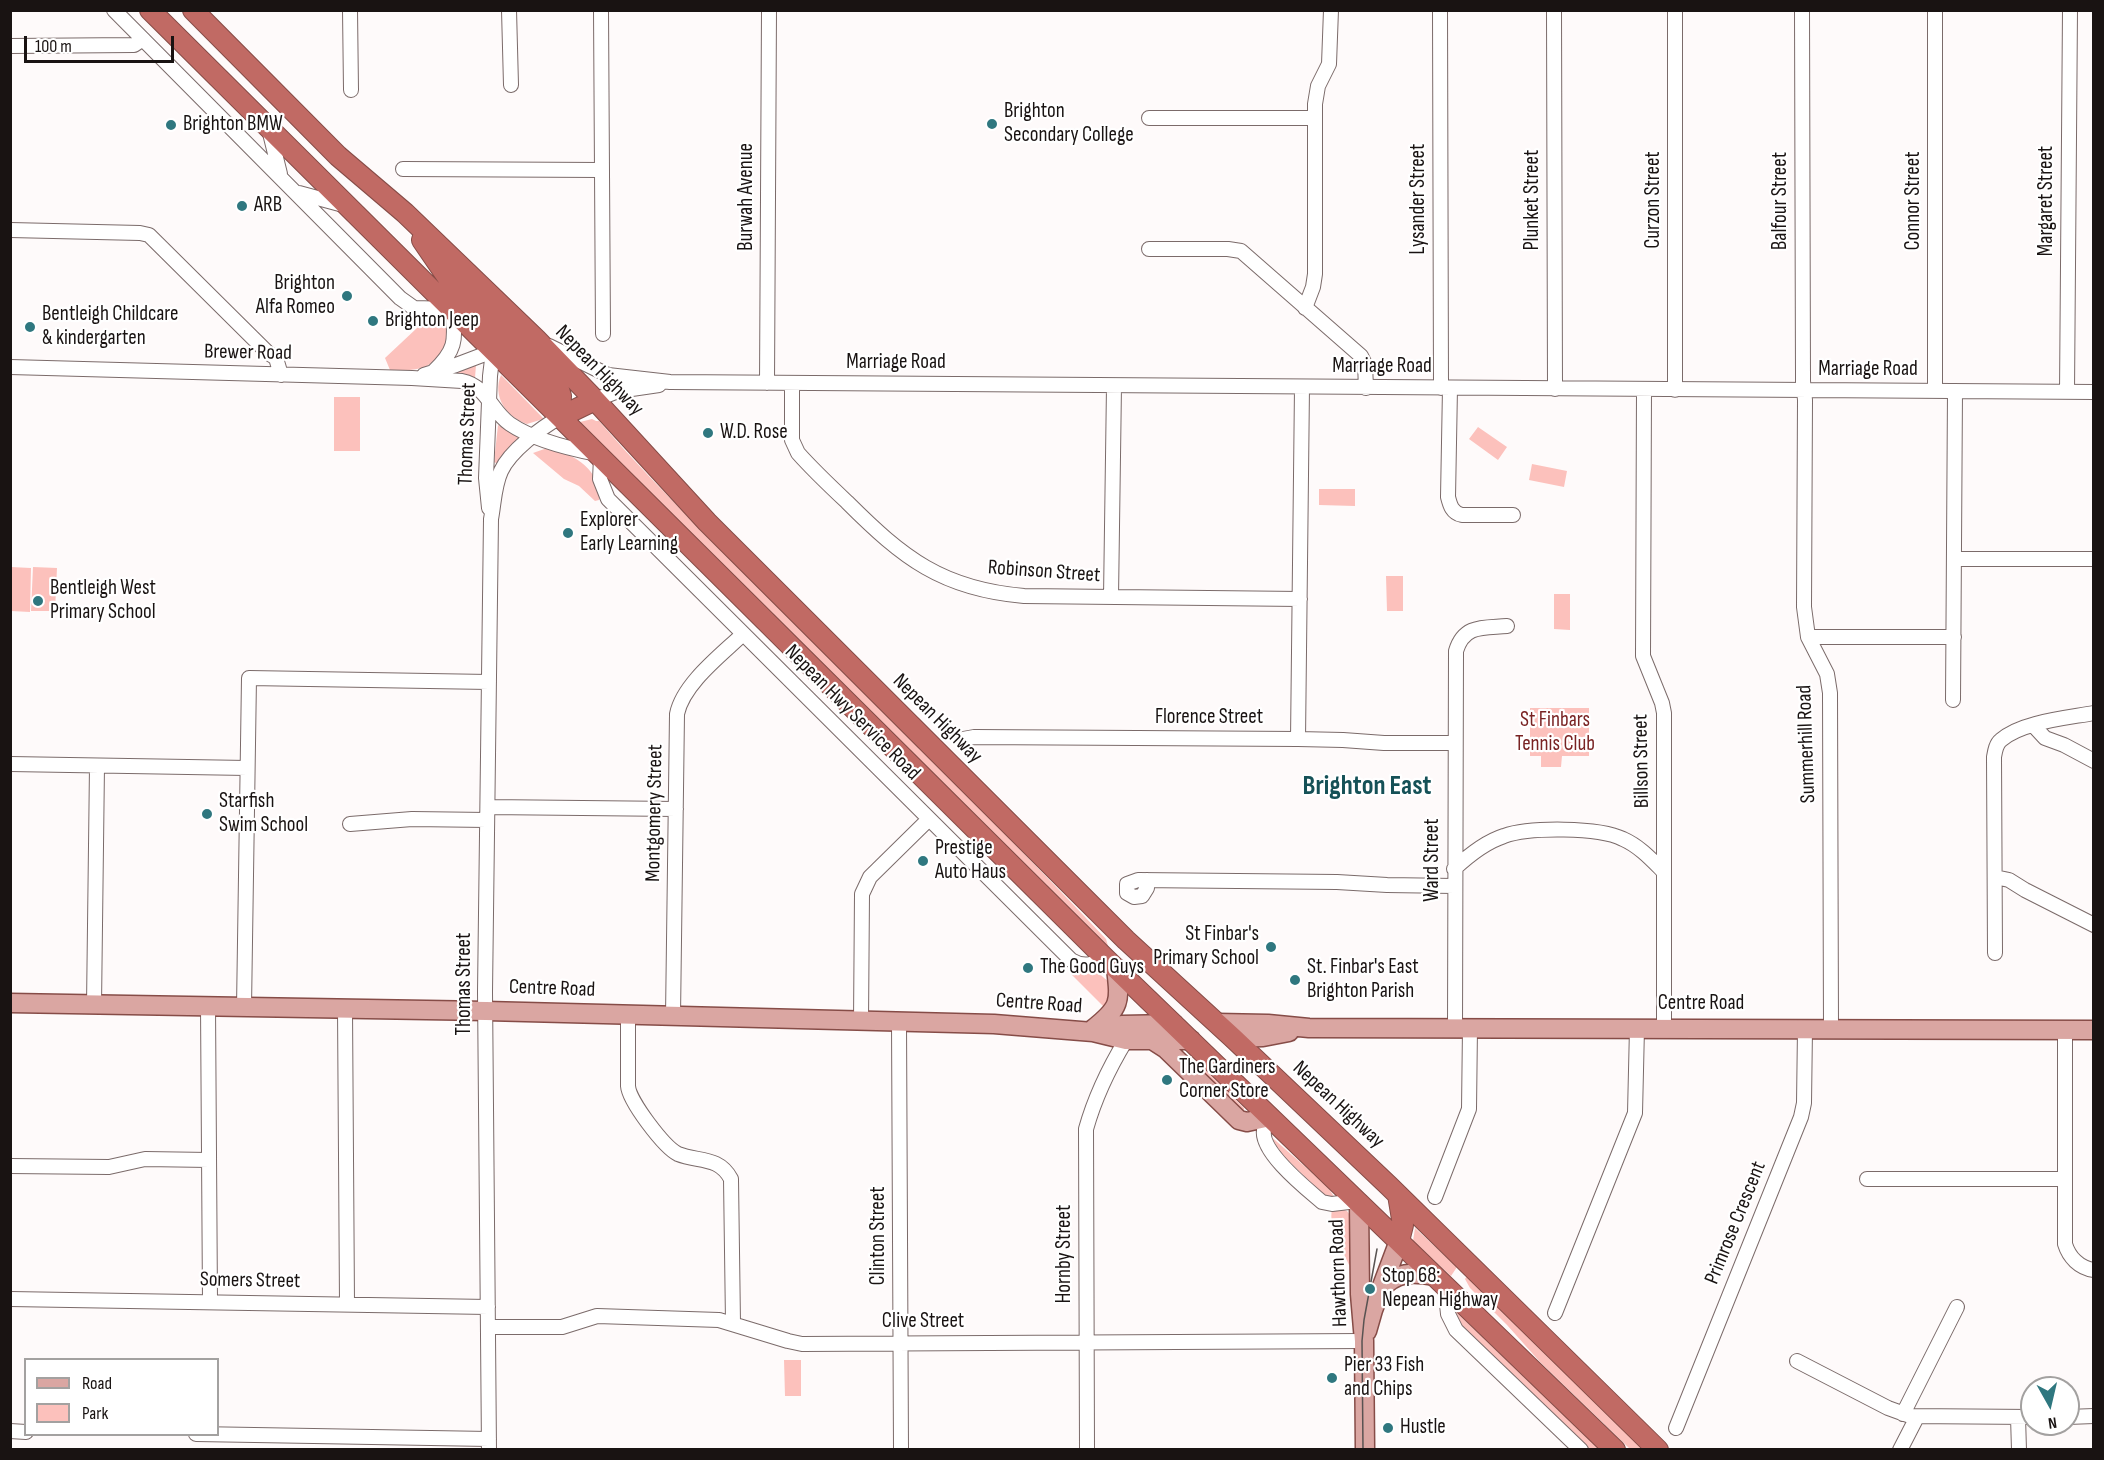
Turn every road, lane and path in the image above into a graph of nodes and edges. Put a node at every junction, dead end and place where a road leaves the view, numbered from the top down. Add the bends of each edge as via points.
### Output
1 (114, 10) edge
2 (180, 10) edge
3 (193, 10) edge
4 (350, 10) edge
5 (510, 10) edge
6 (601, 10) edge
7 (769, 10) edge
8 (1331, 10) edge
9 (1440, 10) edge
10 (1554, 10) edge
11 (1675, 10) edge
12 (1802, 10) edge
13 (1935, 10) edge
14 (2070, 10) edge
15 (160, 15) edge
16 (143, 39) junction
17 (10, 46) edge
18 (229, 48) junction
19 (217, 77) junction
20 (511, 85) dead end
21 (351, 90) dead end
22 (1315, 117) junction
23 (1149, 118) dead end
24 (268, 127) junction
25 (404, 169) dead end
26 (601, 170) junction
27 (288, 185) junction
28 (349, 207) junction
29 (408, 217) junction
30 (10, 230) edge
31 (1149, 249) dead end
32 (457, 305) junction
33 (1305, 308) junction
34 (603, 334) dead end
35 (535, 338) junction
36 (514, 344) junction
37 (493, 351) junction
38 (10, 368) edge
39 (432, 372) junction
40 (275, 375) junction
41 (623, 377) junction
42 (412, 378) junction
43 (670, 382) junction
44 (767, 383) junction
45 (792, 383) junction
46 (1114, 386) junction
47 (1302, 387) junction
48 (1366, 388) junction
49 (1445, 388) junction
50 (1554, 389) junction
51 (1644, 389) junction
52 (1675, 390) junction
53 (1804, 391) junction
54 (1935, 391) junction
55 (1955, 391) junction
56 (2067, 392) junction
57 (2094, 392) edge
58 (591, 395) junction
59 (490, 400) junction
60 (560, 417) junction
61 (534, 435) junction
62 (599, 456) junction
63 (1513, 515) dead end
64 (491, 519) junction
65 (1954, 559) junction
66 (2094, 559) edge
67 (1111, 597) junction
68 (1300, 599) junction
69 (1507, 626) dead end
70 (742, 634) junction
71 (1808, 637) junction
72 (1954, 637) junction
73 (489, 682) junction
74 (1953, 700) dead end
75 (2094, 713) edge
76 (2048, 722) junction
77 (2033, 725) junction
78 (963, 739) dead end
79 (1298, 739) junction
80 (1455, 743) junction
81 (2064, 745) junction
82 (2094, 761) edge
83 (10, 764) edge
84 (97, 766) junction
85 (247, 768) junction
86 (676, 809) junction
87 (488, 814) junction
88 (929, 819) junction
89 (350, 824) dead end
90 (1454, 869) junction
91 (1663, 871) junction
92 (1147, 880) dead end
93 (1995, 881) junction
94 (1454, 886) junction
95 (2094, 926) edge
96 (1126, 940) junction
97 (1995, 953) dead end
98 (1111, 964) junction
99 (10, 1004) edge
100 (94, 1005) junction
101 (208, 1006) junction
102 (244, 1007) junction
103 (345, 1009) junction
104 (486, 1011) junction
105 (628, 1014) junction
106 (673, 1016) junction
107 (861, 1021) junction
108 (899, 1022) junction
109 (1217, 1023) junction
110 (1174, 1024) junction
111 (1309, 1028) junction
112 (1462, 1028) junction
113 (1637, 1028) junction
114 (1664, 1028) junction
115 (1804, 1029) junction
116 (1831, 1029) junction
117 (2065, 1030) junction
118 (2094, 1030) edge
119 (1089, 1032) junction
120 (1233, 1038) junction
121 (1126, 1040) junction
122 (1152, 1040) junction
123 (1191, 1040) junction
124 (1111, 1062) junction
125 (1271, 1118) junction
126 (209, 1160) junction
127 (10, 1166) edge
128 (1867, 1179) dead end
129 (2065, 1179) junction
130 (1398, 1195) junction
131 (1435, 1197) dead end
132 (1358, 1202) junction
133 (1399, 1241) junction
134 (1472, 1267) junction
135 (2094, 1270) edge
136 (1440, 1280) junction
137 (1380, 1290) junction
138 (10, 1299) edge
139 (210, 1302) junction
140 (347, 1304) junction
141 (488, 1306) junction
142 (1468, 1307) junction
143 (1958, 1307) dead end
144 (1555, 1313) dead end
145 (733, 1323) junction
146 (488, 1327) junction
147 (1364, 1341) junction
148 (1086, 1342) junction
149 (900, 1343) junction
150 (1797, 1361) dead end
151 (1903, 1414) junction
152 (1917, 1417) junction
153 (2018, 1417) joint
154 (1676, 1428) dead end
155 (219, 1435) edge
156 (489, 1444) edge
157 (901, 1449) edge
158 (1087, 1449) edge
159 (1365, 1449) edge
160 (1581, 1449) edge
161 (1616, 1449) edge
162 (1658, 1449) edge
163 (1900, 1449) edge
164 (2019, 1449) edge

1 - 16 street
2 - 15 highway
3 - 18 highway, Nepean Highway
4 - 21 street
5 - 20 street
6 - 26 street
7 - 44 street, Burwah Avenue
8 - 22 street via 1331,57 1318,86
9 - 49 street, Lysander Street
10 - 50 street, Plunket Street
11 - 52 street, Curzon Street
12 - 53 street, Balfour Street
13 - 54 street, Connor Street
14 - 56 street, Margaret Street
15 - 19 highway
16 - 17 street via 134,45
16 - 27 street
18 - 19 highway via 220,59
18 - 29 highway, Nepean Highway via 338,156
19 - 24 highway
22 - 23 street
22 - 33 street via 1315,274
24 - 27 street via 277,164
24 - 28 highway
25 - 26 street
26 - 34 street
27 - 28 street via 311,198
27 - 32 street via 405,302 414,308
28 - 32 highway
29 - 32 highway via 442,271
29 - 35 highway, Nepean Highway
30 - 40 street via 149,236 268,353
31 - 33 street via 1241,251
32 - 36 highway
32 - 37 highway
32 - 39 street via 453,346
33 - 48 street via 1361,356
35 - 36 highway
35 - 41 street, Marriage Road via 603,373
35 - 58 highway, Nepean Highway
36 - 37 highway
36 - 60 highway via 559,391
37 - 39 street, Brewer Road
37 - 59 street, Thomas Street
37 - 60 highway
38 - 40 street, Brewer Road
39 - 42 street, Brewer Road
40 - 42 street, Brewer Road
41 - 43 street, Marriage Road
41 - 58 street via 605,379
42 - 59 street, Brewer Road via 468,382
43 - 44 street, Marriage Road
43 - 58 street, Marriage Road
44 - 45 street, Marriage Road
45 - 46 street, Marriage Road
45 - 67 street, Robinson Street via 795,450 904,555 951,581 985,591 1024,596
46 - 47 street, Marriage Road
46 - 67 street
47 - 48 street, Marriage Road
47 - 68 street
48 - 49 street, Marriage Road
49 - 50 street, Marriage Road
49 - 63 street, Lysander Street via 1451,506 1462,515
50 - 51 street, Marriage Road
51 - 52 street, Marriage Road
51 - 91 street, Billson Street via 1643,656 1664,713
52 - 53 street, Marriage Road
53 - 54 street, Marriage Road
53 - 71 street, Summerhill Road via 1804,607
54 - 55 street, Marriage Road
55 - 56 street, Marriage Road
55 - 65 street
56 - 57 street, Marriage Road
58 - 60 highway
58 - 96 highway, Nepean Highway via 707,522
59 - 61 street, Brewer Road via 506,421
59 - 64 street, Thomas Street via 486,478
60 - 61 street, Thomas Street
60 - 62 highway
61 - 62 street, Brewer Road
61 - 64 street, Thomas Street via 502,468
62 - 70 street, Nepean Hwy Service Road via 600,479 608,500
62 - 98 highway
64 - 73 street, Thomas Street
65 - 66 street
65 - 72 street
67 - 68 street, Robinson Street
68 - 79 street
69 - 80 street, Ward Street via 1467,632 1457,645
70 - 86 street, Montgomery Street via 690,687 678,708
70 - 88 street, Nepean Hwy Service Road
71 - 72 street
71 - 116 street, Summerhill Road via 1827,674 1830,693
72 - 74 street
73 - 85 street via 249,678
73 - 87 street, Thomas Street
75 - 76 street
76 - 77 street
76 - 81 street
77 - 81 street via 2045,738
77 - 93 street via 2002,739 1995,750
78 - 79 street, Florence Street
79 - 80 street, Florence Street
80 - 90 street, Ward Street
81 - 82 street
83 - 84 street
84 - 85 street
84 - 100 street
85 - 102 street
86 - 87 street
86 - 106 street, Montgomery Street
87 - 89 street
87 - 104 street, Thomas Street
88 - 98 street, Nepean Hwy Service Road via 1071,960 1089,966
88 - 107 street via 870,877 862,894
90 - 91 street via 1493,840 1512,833 1590,831 1625,840
90 - 94 street, Ward Street
91 - 114 street, Billson Street
92 - 94 street
93 - 95 street via 2009,880
93 - 97 street
94 - 112 street, Ward Street
96 - 98 highway
96 - 109 highway, Nepean Highway
98 - 110 highway
98 - 119 main road via 1118,992 1116,1005 1110,1016
99 - 100 main road, Centre Road
100 - 101 main road, Centre Road
101 - 102 main road, Centre Road
101 - 126 street
102 - 103 main road, Centre Road
103 - 104 main road, Centre Road
103 - 140 street
104 - 105 main road, Centre Road
104 - 141 street, Thomas Street
105 - 106 main road, Centre Road
105 - 145 street via 630,1095 672,1150 717,1163 730,1179
106 - 107 main road, Centre Road
107 - 108 main road, Centre Road
108 - 119 main road, Centre Road via 1007,1024
108 - 149 street, Clinton Street
109 - 110 highway, Centre Road
109 - 111 main road, Centre Road
109 - 120 highway, Nepean Highway
110 - 119 main road, Centre Road via 1122,1025
110 - 123 highway
111 - 112 main road, Centre Road
111 - 120 main road, Centre Road
112 - 113 main road, Centre Road
112 - 131 street, Ward Street via 1469,1108
113 - 114 main road, Centre Road
113 - 144 street via 1635,1113
114 - 115 main road, Centre Road
115 - 116 main road, Centre Road
115 - 154 street, Primrose Crescent via 1801,1117
116 - 117 main road, Centre Road
117 - 118 main road, Centre Road
117 - 129 street
119 - 121 main road, Centre Road
119 - 124 street via 1104,1041
120 - 123 highway, Centre Road
120 - 130 highway, Nepean Highway
121 - 122 main road, Centre Road
121 - 124 street, Hornby Street
122 - 123 main road, Centre Road
122 - 125 main road via 1239,1120
123 - 125 highway
124 - 148 street, Hornby Street via 1086,1129
125 - 132 highway
126 - 127 street via 145,1159 109,1167
126 - 139 street
128 - 129 street
129 - 135 street via 2065,1244 2075,1261
130 - 133 highway via 1403,1225
130 - 134 highway, Nepean Highway
132 - 133 highway
132 - 147 main road, Hawthorn Road
133 - 136 highway
133 - 137 main road, Hawthorn Road
134 - 142 highway via 1459,1275
134 - 162 highway, Nepean Highway
136 - 137 main road via 1406,1273
136 - 142 highway
136 - 160 street via 1456,1330
137 - 147 main road, Hawthorn Road
138 - 139 street, Somers Street
139 - 140 street, Somers Street
140 - 141 street, Somers Street
141 - 146 street, Thomas Street
142 - 161 highway
143 - 151 street
145 - 146 street, Clive Street via 597,1316 562,1327
145 - 149 street, Clive Street via 794,1343
146 - 156 street, Thomas Street
147 - 148 street, Clive Street
147 - 159 main road, Hawthorn Road
148 - 149 street, Clive Street
148 - 158 street, Hornby Street
149 - 157 street, Clinton Street
150 - 151 street
151 - 152 street
152 - 153 street
152 - 163 street
153 - 164 street
155 - 156 street

